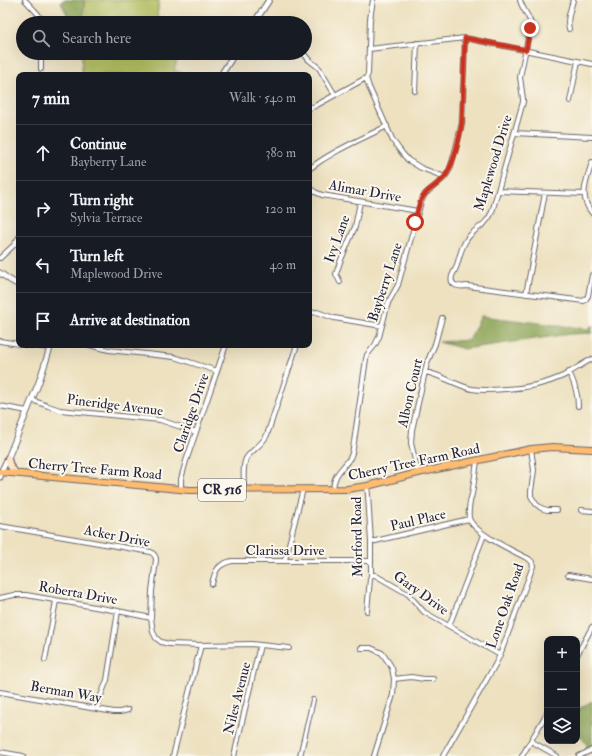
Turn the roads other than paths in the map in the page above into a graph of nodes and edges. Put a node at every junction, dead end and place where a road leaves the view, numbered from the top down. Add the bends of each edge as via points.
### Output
1 (25, 0) edge
2 (269, 0) edge
3 (373, 0) edge
4 (520, 0) edge
5 (573, 0) edge
6 (39, 16) edge
7 (259, 16) edge
8 (569, 29) dead end
9 (465, 38) junction
10 (417, 43) junction
11 (369, 49) junction
12 (526, 50) junction
13 (41, 60) edge
14 (231, 60) edge
15 (310, 60) edge
16 (578, 61) junction
17 (592, 64) edge
18 (41, 69) dead end
19 (223, 72) edge
20 (366, 78) junction
21 (415, 91) dead end
22 (335, 95) junction
23 (570, 101) dead end
24 (312, 107) edge
25 (387, 126) junction
26 (514, 134) junction
27 (592, 137) edge
28 (592, 162) edge
29 (312, 167) edge
30 (445, 177) junction
31 (312, 190) edge
32 (498, 191) junction
33 (545, 193) junction
34 (584, 194) junction
35 (360, 202) junction
36 (418, 211) junction
37 (592, 212) edge
38 (16, 242) edge
39 (0, 258) edge
40 (0, 273) edge
41 (592, 276) edge
42 (340, 282) dead end
43 (16, 283) edge
44 (526, 294) junction
45 (312, 313) edge
46 (442, 318) dead end
47 (382, 326) junction
48 (0, 341) edge
49 (16, 344) edge
50 (51, 348) edge
51 (101, 348) edge
52 (225, 348) edge
53 (296, 348) edge
54 (592, 359) edge
55 (217, 371) junction
56 (425, 372) junction
57 (569, 372) junction
58 (32, 400) junction
59 (0, 406) edge
60 (578, 406) dead end
61 (27, 411) junction
62 (196, 432) junction
63 (531, 449) junction
64 (592, 449) edge
65 (8, 458) junction
66 (477, 460) junction
67 (0, 473) edge
68 (16, 473) junction
69 (418, 473) junction
70 (367, 486) junction
71 (180, 489) junction
72 (244, 489) junction
73 (303, 489) junction
74 (333, 489) junction
75 (557, 510) dead end
76 (581, 510) dead end
77 (592, 511) edge
78 (469, 519) junction
79 (0, 526) edge
80 (484, 535) junction
81 (371, 542) junction
82 (285, 560) junction
83 (371, 561) junction
84 (372, 575) junction
85 (568, 575) dead end
86 (592, 578) edge
87 (212, 584) dead end
88 (0, 598) edge
89 (56, 601) junction
90 (118, 611) junction
91 (367, 611) dead end
92 (151, 618) junction
93 (449, 626) junction
94 (592, 627) edge
95 (201, 645) junction
96 (260, 645) junction
97 (289, 648) dead end
98 (362, 648) dead end
99 (580, 649) edge
100 (500, 655) junction
101 (45, 660) dead end
102 (394, 679) junction
103 (432, 679) dead end
104 (0, 692) edge
105 (313, 700) dead end
106 (97, 708) junction
107 (128, 710) dead end
108 (544, 718) edge
109 (531, 741) junction
110 (592, 750) edge
111 (0, 752) edge
112 (23, 756) edge
113 (173, 756) edge
114 (234, 756) edge
115 (300, 756) edge
116 (374, 756) edge
117 (443, 756) edge
118 (522, 756) edge
119 (557, 756) edge
120 (579, 756) edge

1 - 6 street
2 - 7 street
3 - 11 street via 370,12
4 - 12 street, Maplewood Drive via 530,24
5 - 8 street via 568,20
9 - 10 street
9 - 12 street
9 - 30 street, Bayberry Lane via 461,128 450,169
10 - 11 street
10 - 21 street
11 - 20 street
12 - 16 street
12 - 26 street, Maplewood Drive via 520,76 523,99
13 - 18 street
14 - 19 street
15 - 22 street via 319,68
16 - 17 street
16 - 23 street
20 - 22 street
20 - 25 street
22 - 24 street
25 - 29 street via 328,155
25 - 30 street via 398,148 408,160
26 - 27 street
26 - 32 street, Maplewood Drive
28 - 34 street
30 - 36 street, Bayberry Lane via 425,194
31 - 35 street, Alimar Drive via 322,195
32 - 33 street
32 - 44 street, Maplewood Drive via 488,220 464,243 452,281 459,287
33 - 34 street
33 - 44 street
34 - 37 street via 588,208
35 - 36 street, Alimar Drive
35 - 42 street, Ivy Lane via 355,227 336,274
36 - 47 street, Bayberry Lane via 398,285 388,303
38 - 39 street
40 - 43 street
41 - 44 street, Maplewood Drive via 588,296 584,300
45 - 47 street
46 - 56 street, Albon Court
47 - 74 street, Bayberry Lane via 377,343 366,359 352,453 336,476
48 - 49 street
50 - 58 street
51 - 55 street via 174,358
52 - 55 street, Claridge Drive
53 - 72 street via 266,435 245,461
54 - 57 street
55 - 62 street, Claridge Drive
56 - 57 street via 467,388 490,390 533,386
56 - 69 street, Albon Court via 411,436
57 - 60 street via 577,393
58 - 61 street
58 - 62 street, Pineridge Avenue via 60,410 160,420
59 - 61 street
61 - 65 street
62 - 71 street, Claridge Drive
63 - 64 main road, Cherry Tree Farm Road / CR 516
63 - 66 main road, Cherry Tree Farm Road / CR 516
63 - 75 street via 534,470 532,496 541,508
65 - 67 street
65 - 68 main road via 10,467
66 - 69 main road, Cherry Tree Farm Road / CR 516
66 - 78 street
67 - 68 main road, Cherry Tree Farm Road / CR 516
68 - 71 main road, Cherry Tree Farm Road / CR 516
69 - 70 main road, Cherry Tree Farm Road / CR 516
70 - 74 main road, Cherry Tree Farm Road / CR 516
70 - 81 street, Morford Road
71 - 72 main road, Cherry Tree Farm Road / CR 516
72 - 73 main road, Cherry Tree Farm Road / CR 516
73 - 74 main road, Cherry Tree Farm Road / CR 516
73 - 82 street
76 - 77 street
78 - 80 street, Lone Oak Road
78 - 81 street, Paul Place
79 - 92 street, Acker Drive via 151,552 156,560
80 - 93 street
80 - 100 street, Lone Oak Road via 529,559 533,564
81 - 83 street, Morford Road
82 - 83 street, Clarissa Drive
82 - 87 street, Clarissa Drive via 227,562 216,570
83 - 84 street, Morford Road
84 - 91 street, Morford Road
84 - 93 street, Gary Drive via 408,594 421,610
85 - 86 street
88 - 89 street, Roberta Drive via 22,595
89 - 90 street, Roberta Drive
89 - 101 street
90 - 92 street, Roberta Drive
90 - 106 street via 107,680
92 - 95 street, Acker Drive via 153,632 161,642
93 - 100 street, Gary Drive
94 - 99 street
95 - 96 street, Acker Drive
95 - 113 street
96 - 97 street, Acker Drive
96 - 114 street, Niles Avenue
98 - 102 street via 371,648 382,653 393,671
100 - 117 street, Lone Oak Road
102 - 103 street
102 - 116 street via 393,695
104 - 106 street, Berman Way
105 - 115 street
106 - 107 street, Berman Way via 117,712
108 - 109 street
109 - 118 street
109 - 119 street
110 - 120 street
111 - 112 street

